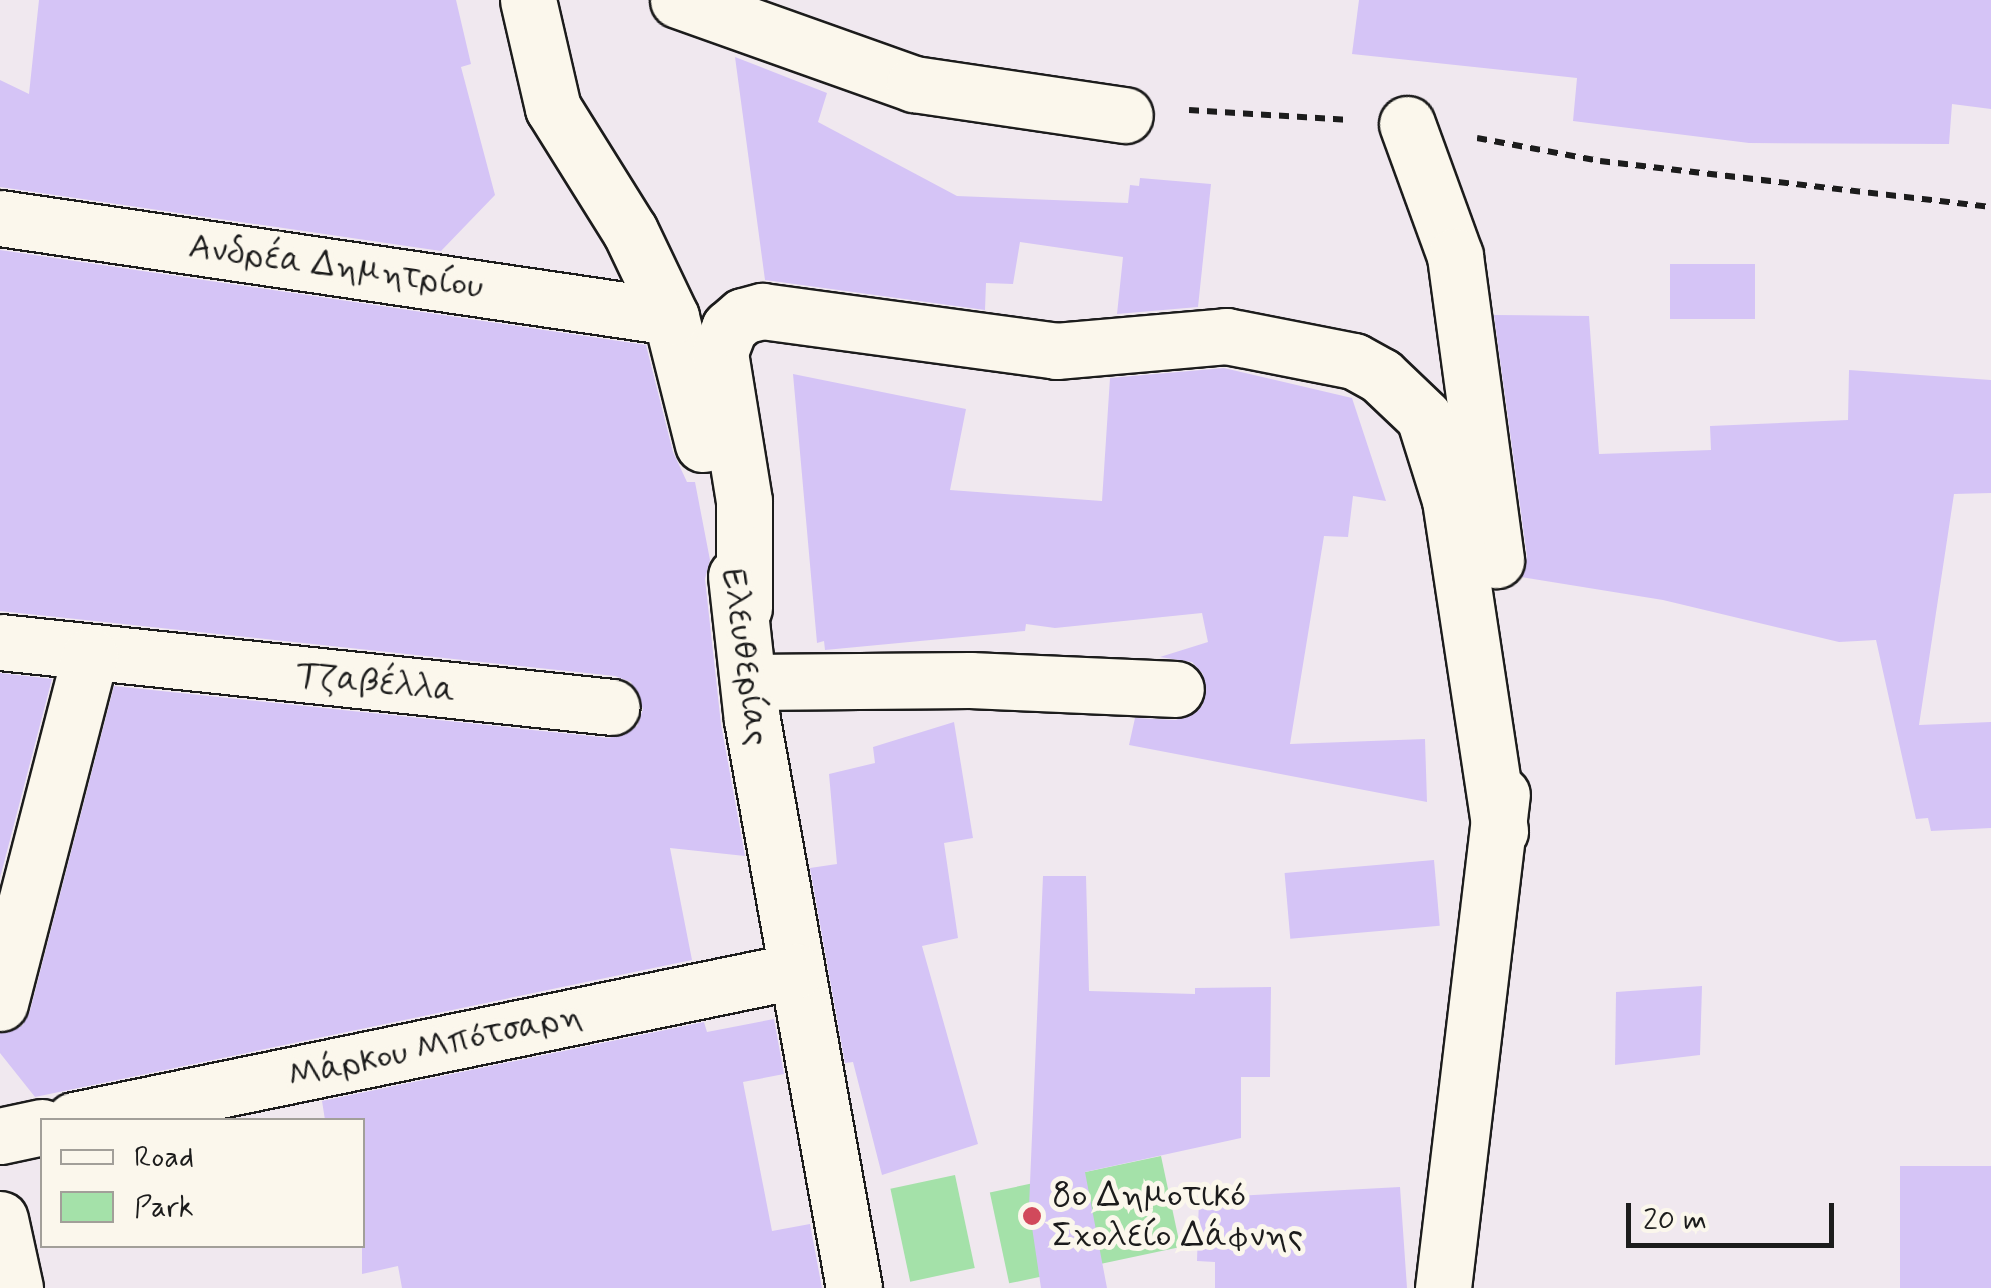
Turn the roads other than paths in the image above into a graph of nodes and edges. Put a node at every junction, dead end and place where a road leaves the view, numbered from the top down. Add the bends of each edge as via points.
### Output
1 (528, 0) edge
2 (678, 0) edge
3 (1125, 115) road end
4 (1407, 124) road end
5 (0, 218) edge
6 (671, 317) junction
7 (744, 608) junction
8 (0, 642) edge
9 (90, 654) junction
10 (749, 682) junction
11 (1176, 689) dead end
12 (612, 706) dead end
13 (1500, 831) junction
14 (795, 971) junction
15 (0, 1003) edge
16 (84, 1118) edge
17 (40, 1127) edge
18 (0, 1136) edge
19 (0, 1220) edge
20 (14, 1288) edge
21 (854, 1288) edge
22 (1443, 1288) edge

1 - 6 street, Ελευθερίας via 552,108 630,230
2 - 3 street via 914,84
4 - 13 street via 1455,256 1491,522 1508,709
5 - 6 street, Ανδρέα Δημητρίου
6 - 7 street, Ελευθερίας
7 - 10 street, Ελευθερίας
7 - 13 street via 744,501 720,352 729,328 744,316 762,311 1056,352 1226,336 1354,360 1382,376 1424,417 1450,500
8 - 9 street, Τζαβέλλα
9 - 12 street, Τζαβέλλα
9 - 15 street
10 - 11 street via 970,680
10 - 14 street, Ελευθερίας
13 - 22 street via 1477,972
14 - 16 street, Μάρκου Μπότσαρη
14 - 21 street, Ελευθερίας
17 - 18 street
19 - 20 street

